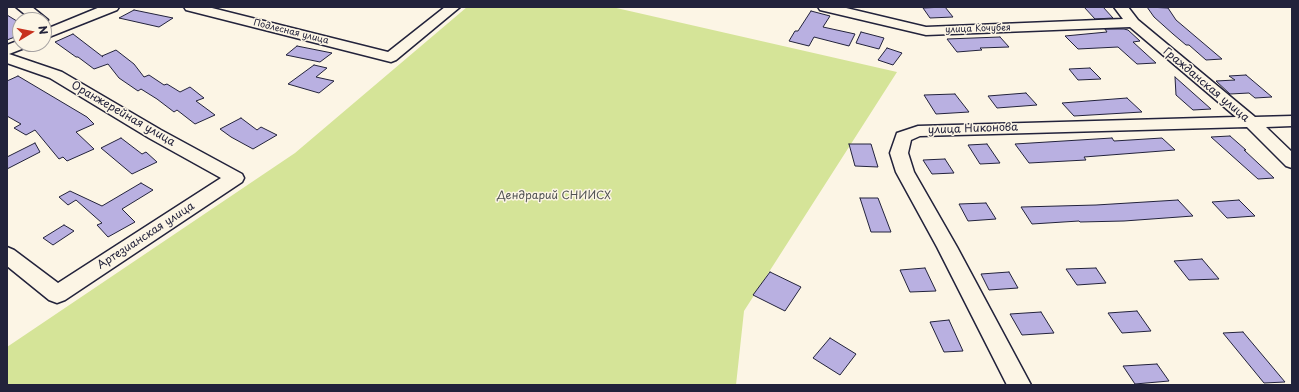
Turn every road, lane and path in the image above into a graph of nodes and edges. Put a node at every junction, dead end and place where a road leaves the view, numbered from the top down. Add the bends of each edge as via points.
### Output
1 (112, 7) edge
2 (190, 7) edge
3 (452, 7) edge
4 (825, 7) edge
5 (1121, 7) edge
6 (1133, 22) junction
7 (52, 28) edge
8 (7, 58) edge
9 (1292, 121) edge
10 (1250, 122) junction
11 (1292, 162) edge
12 (235, 178) joint
13 (7, 255) edge
14 (1019, 385) edge

1 - 7 street
2 - 3 street, Подлесная улица via 391,57
4 - 6 street, улица Кочубея via 926,31
5 - 6 street, Гражданская улица
6 - 10 street, Гражданская улица
8 - 12 street, Оранжерейная улица via 56,75
9 - 10 street
10 - 11 street, Гражданская улица
10 - 14 street, улица Никонова via 918,131 903,137 899,153 905,172
12 - 13 street, Артезианская улица via 57,294

